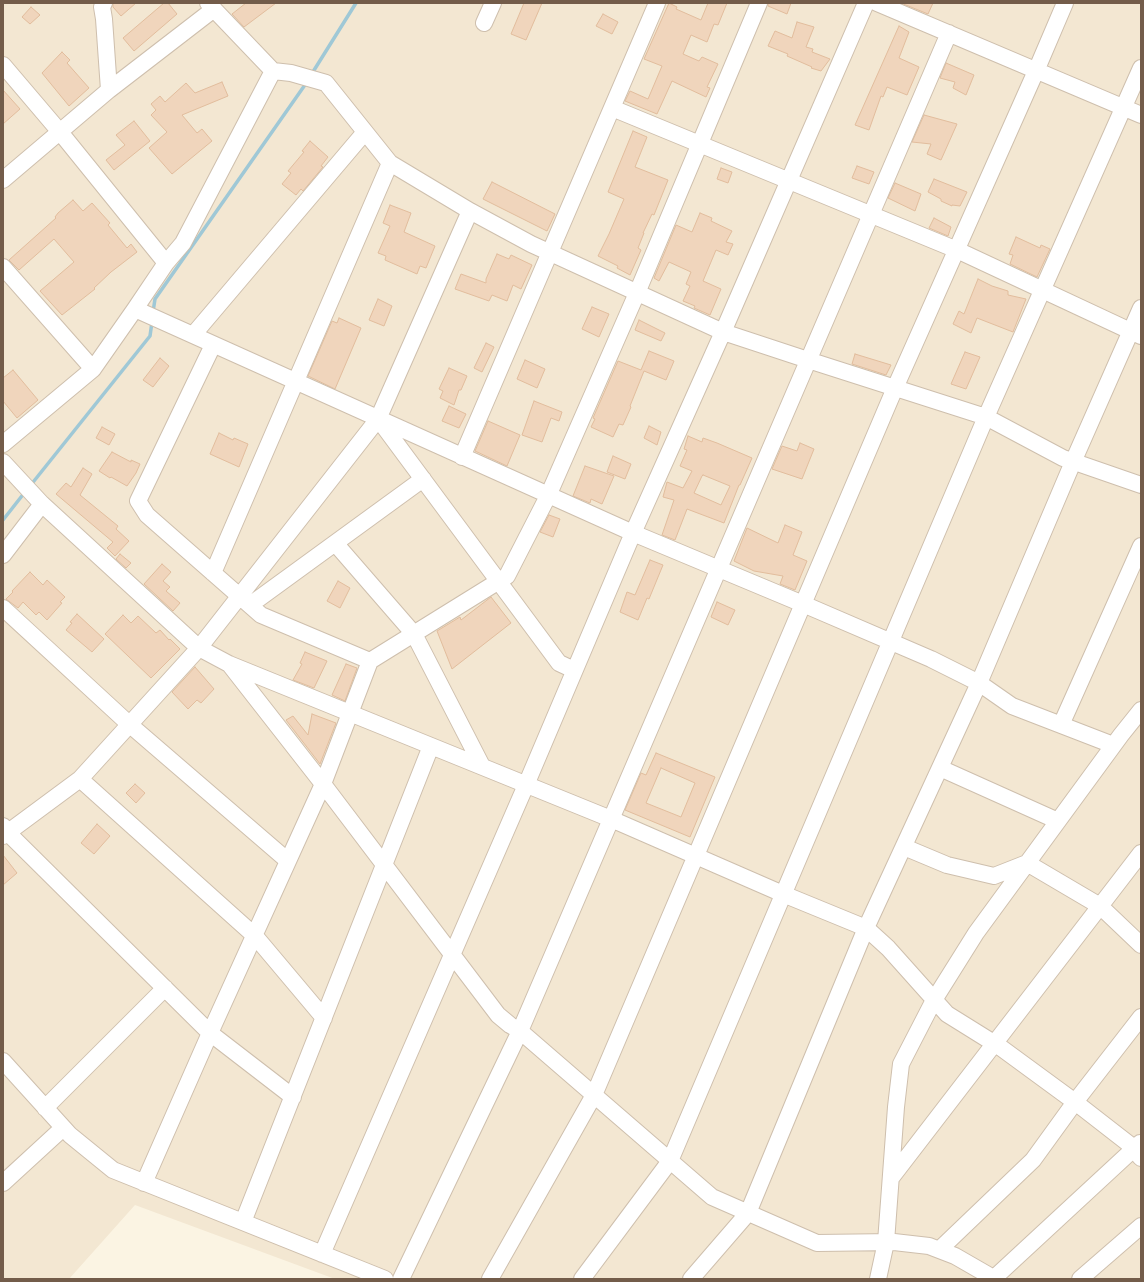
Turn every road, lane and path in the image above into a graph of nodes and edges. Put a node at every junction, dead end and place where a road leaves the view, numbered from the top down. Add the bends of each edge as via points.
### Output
1 (104, 3) edge
2 (493, 3) edge
3 (657, 3) edge
4 (759, 3) edge
5 (866, 3) edge
6 (877, 3) edge
7 (1065, 3) edge
8 (211, 6) edge
9 (484, 23) dead end
10 (949, 34) junction
11 (3, 65) edge
12 (1141, 68) edge
13 (273, 71) junction
14 (1036, 71) junction
15 (109, 90) junction
16 (612, 108) junction
17 (1124, 108) junction
18 (1141, 115) edge
19 (60, 132) junction
20 (365, 132) junction
21 (700, 144) junction
22 (390, 163) junction
23 (3, 180) edge
24 (790, 180) junction
25 (470, 211) junction
26 (871, 215) junction
27 (957, 250) junction
28 (550, 253) junction
29 (166, 263) junction
30 (3, 267) edge
31 (1042, 291) junction
32 (638, 292) junction
33 (1141, 308) edge
34 (147, 314) junction
35 (724, 332) junction
36 (1136, 334) edge
37 (193, 335) junction
38 (213, 344) junction
39 (808, 360) junction
40 (93, 369) junction
41 (295, 382) junction
42 (895, 388) junction
43 (986, 417) junction
44 (378, 419) junction
45 (3, 444) edge
46 (462, 457) junction
47 (3, 462) edge
48 (1073, 462) junction
49 (423, 479) junction
50 (1141, 485) edge
51 (548, 496) junction
52 (42, 504) junction
53 (633, 533) junction
54 (334, 543) junction
55 (1141, 546) edge
56 (3, 555) edge
57 (719, 569) junction
58 (213, 573) junction
59 (498, 581) junction
60 (244, 601) junction
61 (803, 604) junction
62 (3, 608) edge
63 (414, 634) junction
64 (890, 642) junction
65 (199, 648) junction
66 (370, 661) junction
67 (229, 664) junction
68 (574, 670) junction
69 (979, 683) junction
70 (1141, 710) edge
71 (350, 714) junction
72 (129, 724) junction
73 (1061, 725) junction
74 (1113, 745) junction
75 (431, 746) junction
76 (482, 766) junction
77 (940, 768) junction
78 (80, 779) junction
79 (323, 784) junction
80 (526, 785) junction
81 (611, 819) junction
82 (1058, 821) junction
83 (4, 831) edge
84 (904, 847) junction
85 (1141, 852) edge
86 (696, 856) junction
87 (288, 861) junction
88 (1027, 863) junction
89 (384, 867) junction
90 (783, 894) junction
91 (1100, 906) junction
92 (866, 928) junction
93 (255, 936) junction
94 (1141, 945) edge
95 (452, 955) junction
96 (165, 988) junction
97 (934, 1000) junction
98 (1141, 1017) edge
99 (324, 1018) junction
100 (520, 1031) junction
101 (210, 1033) junction
102 (994, 1044) junction
103 (3, 1061) edge
104 (594, 1096) junction
105 (293, 1097) junction
106 (1075, 1102) junction
107 (45, 1108) junction
108 (63, 1128) junction
109 (1139, 1150) edge
110 (670, 1161) junction
111 (891, 1178) junction
112 (3, 1182) edge
113 (144, 1183) junction
114 (748, 1213) junction
115 (243, 1222) junction
116 (1141, 1226) edge
117 (886, 1242) junction
118 (939, 1250) junction
119 (322, 1254) junction
120 (994, 1278) edge
121 (385, 1279) edge
122 (401, 1279) edge
123 (490, 1279) edge
124 (582, 1279) edge
125 (691, 1279) edge
126 (878, 1279) edge
127 (1080, 1279) edge

1 - 15 street via 102,7
2 - 9 street
3 - 16 street
4 - 21 street
5 - 24 street
6 - 10 street
7 - 14 street
8 - 13 street
8 - 15 street
10 - 14 street
10 - 26 street
11 - 19 street
12 - 17 street
13 - 20 street via 326,83
13 - 29 street via 183,243
14 - 17 street
14 - 27 street
15 - 19 street
16 - 21 street
16 - 28 street
17 - 18 street
17 - 31 street
19 - 23 street
19 - 29 street
20 - 22 street
20 - 37 street
21 - 24 street
21 - 32 street
22 - 25 street
22 - 41 street
24 - 26 street
24 - 35 street
25 - 28 street
25 - 44 street
26 - 27 street
26 - 39 street
27 - 31 street
27 - 42 street
28 - 32 street
28 - 46 street
29 - 34 street
30 - 40 street
31 - 36 street
31 - 43 street
32 - 35 street
32 - 51 street
33 - 36 street
34 - 37 street
34 - 40 street
35 - 39 street
35 - 53 street
36 - 48 street
37 - 38 street
38 - 41 street
38 - 58 street via 138,501 147,515
39 - 42 street
39 - 57 street
40 - 45 street
41 - 44 street
41 - 58 street
42 - 43 street
42 - 61 street
43 - 48 street
43 - 64 street
44 - 46 street
44 - 49 street
44 - 60 street
46 - 51 street
47 - 52 street
48 - 50 street
48 - 69 street
49 - 54 street
49 - 59 street
51 - 53 street
51 - 59 street via 507,576
52 - 56 street
52 - 65 street
53 - 57 street
53 - 68 street
54 - 60 street
54 - 63 street
55 - 73 street
57 - 61 street
57 - 81 street
58 - 60 street
59 - 63 street
59 - 68 street via 559,663
60 - 65 street
60 - 66 street via 261,615
61 - 64 street
61 - 86 street
62 - 72 street
63 - 66 street
63 - 76 street
64 - 69 street
64 - 90 street
65 - 67 street
65 - 72 street
66 - 71 street
67 - 71 street
67 - 79 street
68 - 80 street
69 - 73 street via 1012,706
69 - 77 street
70 - 74 street
71 - 75 street
71 - 79 street
72 - 78 street
72 - 87 street
73 - 74 street
74 - 82 street
75 - 76 street
75 - 89 street
76 - 80 street
77 - 82 street
77 - 84 street
78 - 83 street
78 - 93 street
79 - 87 street
79 - 89 street
80 - 81 street
80 - 95 street
81 - 86 street
81 - 100 street
82 - 88 street
83 - 96 street
84 - 88 street via 947,865 994,876
84 - 92 street
85 - 91 street
86 - 90 street
86 - 104 street
87 - 93 street
88 - 91 street
88 - 97 street via 976,933
89 - 95 street
89 - 99 street
90 - 92 street
90 - 110 street
91 - 94 street
91 - 102 street
92 - 97 street via 888,948
92 - 114 street
93 - 99 street
93 - 101 street
95 - 100 street via 498,1015
95 - 119 street
96 - 101 street
96 - 107 street
97 - 102 street via 947,1014
97 - 111 street via 901,1064
98 - 106 street
99 - 105 street
100 - 104 street
100 - 122 street
101 - 105 street
101 - 113 street
102 - 106 street
102 - 111 street
103 - 107 street
104 - 110 street
104 - 123 street
105 - 115 street
106 - 109 street
106 - 118 street via 1033,1160
107 - 108 street
108 - 112 street
108 - 113 street via 113,1170
109 - 120 street
110 - 114 street via 712,1197
110 - 124 street
111 - 117 street
113 - 115 street
114 - 117 street via 817,1243
114 - 125 street
115 - 119 street
116 - 127 street
117 - 118 street via 929,1246
117 - 126 street
118 - 120 street
119 - 121 street

